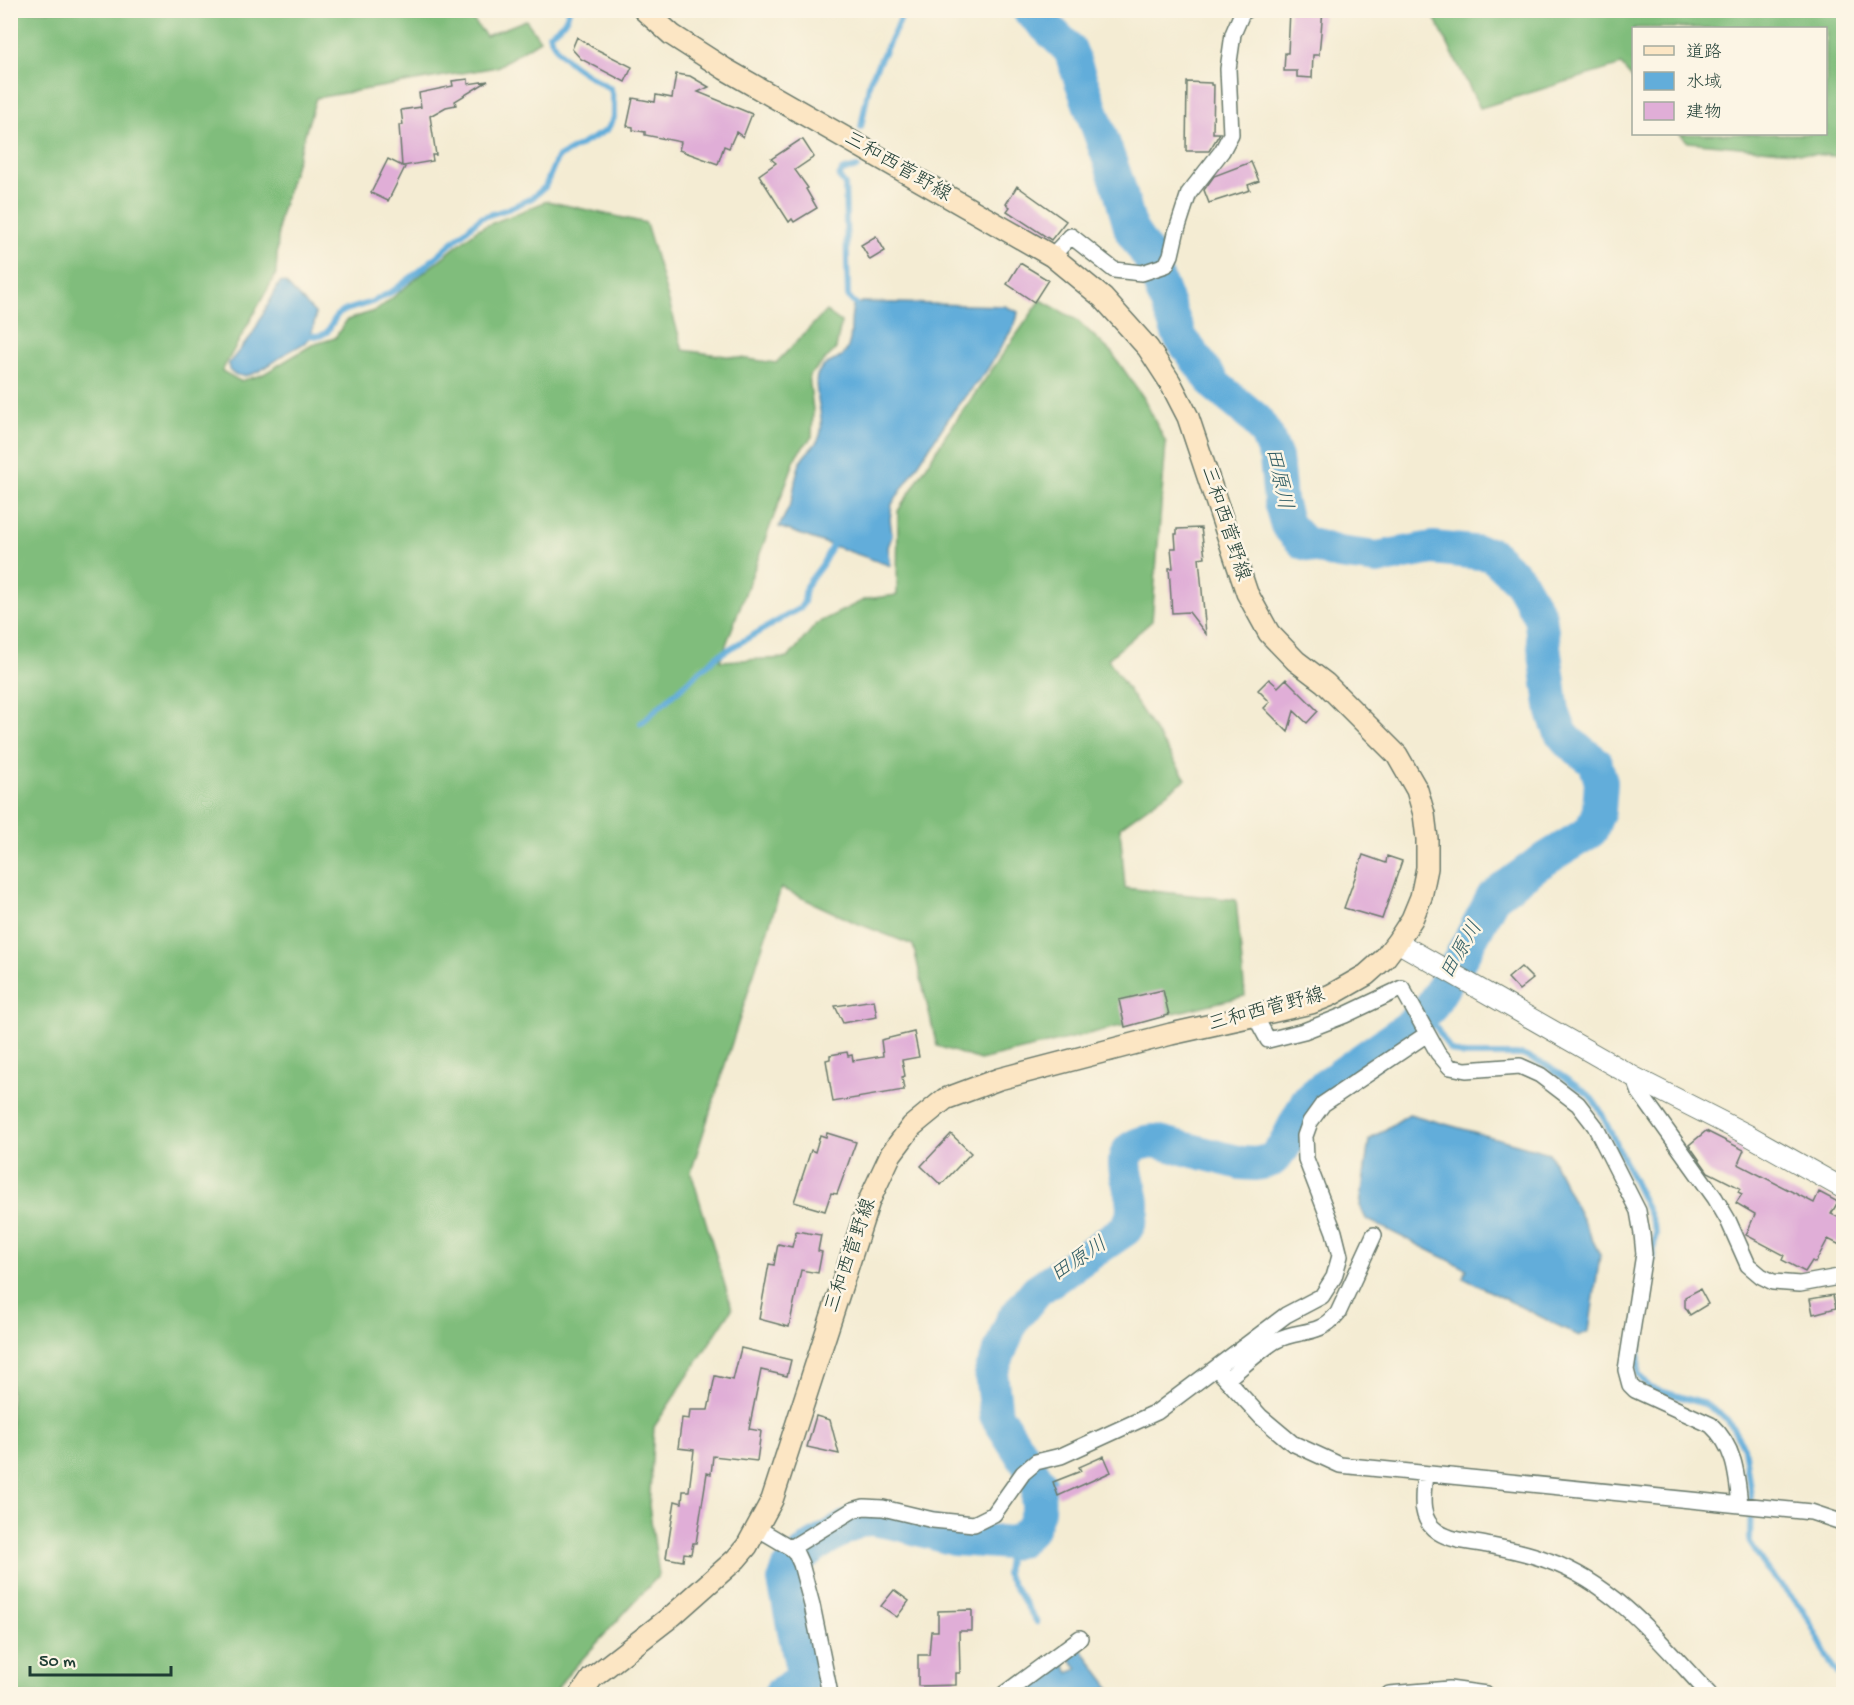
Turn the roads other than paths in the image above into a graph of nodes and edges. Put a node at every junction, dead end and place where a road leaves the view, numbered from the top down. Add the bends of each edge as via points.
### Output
1 (644, 10) edge
2 (1246, 10) edge
3 (1052, 256) junction
4 (1397, 942) junction
5 (1255, 1016) junction
6 (1426, 1031) junction
7 (1634, 1077) junction
8 (1844, 1189) edge
9 (1374, 1235) dead end
10 (1844, 1276) edge
11 (1222, 1374) junction
12 (1425, 1474) junction
13 (1749, 1506) junction
14 (1844, 1523) edge
15 (757, 1528) junction
16 (796, 1555) junction
17 (1080, 1638) dead end
18 (581, 1695) edge
19 (830, 1695) edge
20 (1004, 1695) edge
21 (1389, 1695) edge
22 (1486, 1695) edge
23 (1709, 1695) edge

1 - 3 main road, 三和西菅野線 via 672,35 725,69
2 - 3 street via 1233,34 1228,69 1231,134 1189,193 1166,265 1142,273 1114,270 1071,237
3 - 4 main road, 三和西菅野線 via 1103,298 1148,348 1170,382 1188,417 1247,593 1269,633 1397,755 1417,790 1424,814 1427,868 1421,897
4 - 5 main road, 三和西菅野線 via 1384,959 1350,985 1311,1003
4 - 7 street
5 - 6 street via 1268,1040 1305,1031 1402,988
5 - 15 main road, 三和西菅野線 via 999,1079 945,1099 912,1126 891,1154 869,1201 772,1500
6 - 11 street via 1323,1104 1310,1122 1305,1136 1306,1159 1340,1256 1334,1277 1322,1296 1286,1315
6 - 13 street via 1450,1067 1466,1070 1520,1066 1540,1075 1578,1104 1594,1126 1638,1211 1642,1234 1644,1254 1627,1378 1635,1390 1711,1425 1720,1434
7 - 8 street
7 - 10 street via 1640,1094 1715,1198 1748,1264 1773,1282 1800,1284
9 - 11 street via 1330,1323 1286,1336
11 - 12 street via 1292,1443 1340,1465
11 - 16 street via 1157,1412 1061,1456 1036,1462 1023,1473 994,1514 974,1524 864,1507 853,1510
12 - 13 street
12 - 23 street via 1422,1506 1427,1522 1438,1532 1455,1540 1551,1562 1606,1592 1636,1616
13 - 14 street via 1811,1512
15 - 16 street
15 - 18 main road, 三和西菅野線 via 736,1559 673,1615 592,1678
16 - 19 street via 812,1605
17 - 20 street
21 - 22 street via 1449,1689

